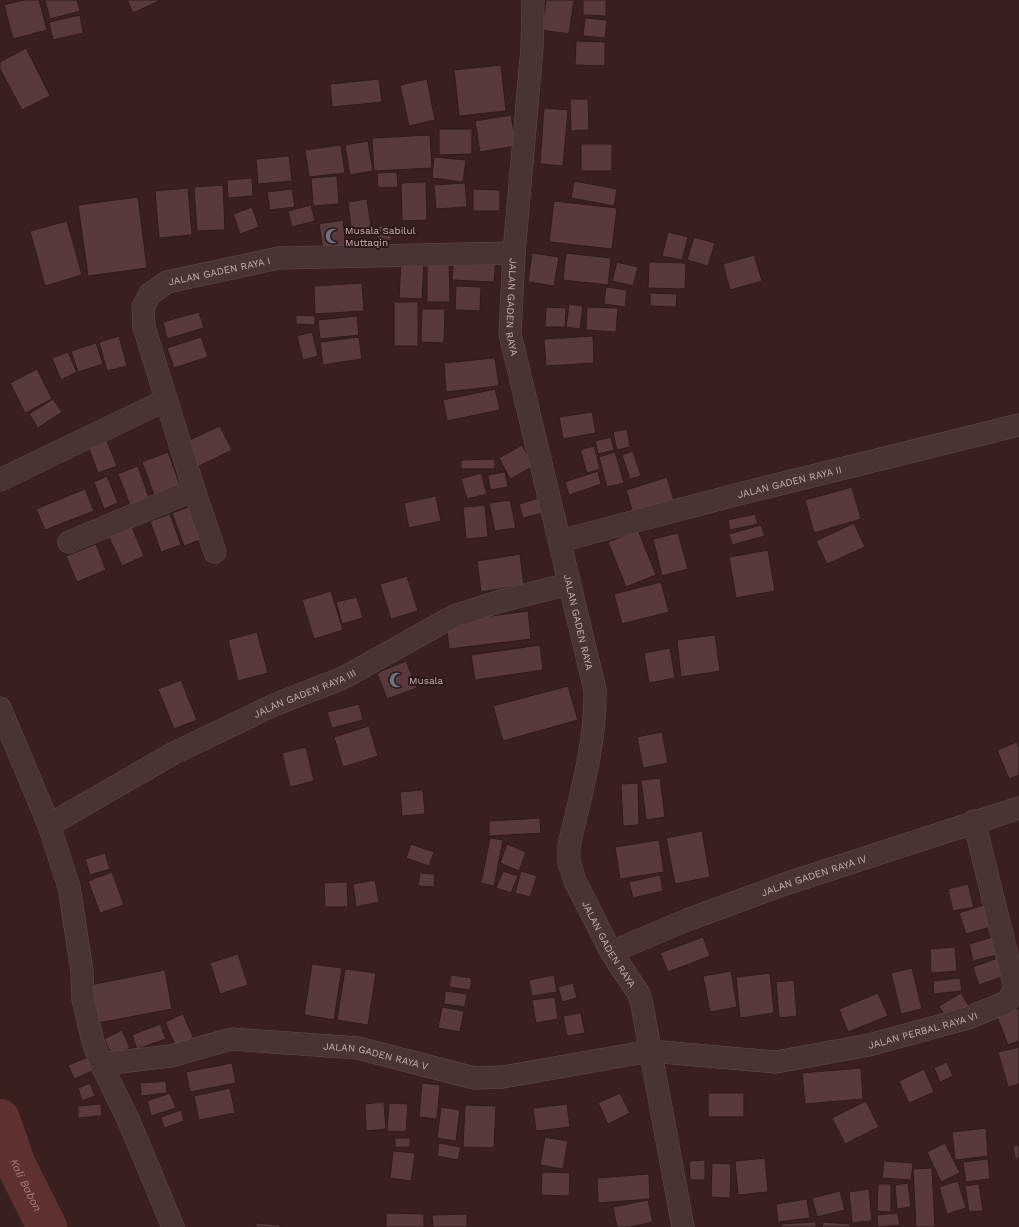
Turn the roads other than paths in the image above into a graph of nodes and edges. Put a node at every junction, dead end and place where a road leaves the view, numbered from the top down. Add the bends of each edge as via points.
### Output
1 (533, 0) edge
2 (514, 252) junction
3 (166, 400) junction
4 (1019, 425) edge
5 (0, 480) edge
6 (194, 490) junction
7 (560, 541) junction
8 (69, 542) dead end
9 (216, 552) dead end
10 (569, 584) junction
11 (0, 708) edge
12 (1019, 808) edge
13 (974, 821) junction
14 (49, 825) junction
15 (611, 952) junction
16 (650, 1051) junction
17 (101, 1064) junction
18 (173, 1227) edge
19 (683, 1227) edge

1 - 2 street, JALAN GADEN RAYA via 532,48
2 - 3 street, JALAN GADEN RAYA I via 279,258 167,282 150,294 143,307 144,326
2 - 7 street, JALAN GADEN RAYA via 510,334 512,347
3 - 5 street
3 - 6 street, JALAN GADEN RAYA I
4 - 7 street, JALAN GADEN RAYA II
6 - 8 street
6 - 9 street, JALAN GADEN RAYA I
7 - 10 street, JALAN GADEN RAYA
10 - 14 street, JALAN GADEN RAYA III via 454,616 343,678 249,716 174,753
10 - 15 street, JALAN GADEN RAYA via 595,690 595,711 587,768 569,845 569,862 575,881
11 - 14 street
12 - 13 street, JALAN GADEN RAYA IV
13 - 15 street, JALAN GADEN RAYA IV via 785,884 687,920
13 - 16 street, JALAN PERBAL RAYA VI via 1015,988 1007,1002 968,1018 869,1045 776,1062
14 - 17 street via 69,887 86,1017
15 - 16 street, JALAN GADEN RAYA via 639,994
16 - 17 street, JALAN GADEN RAYA V via 503,1077 474,1078 358,1048 232,1039 171,1056
16 - 19 street, JALAN GADEN RAYA
17 - 18 street via 128,1119

